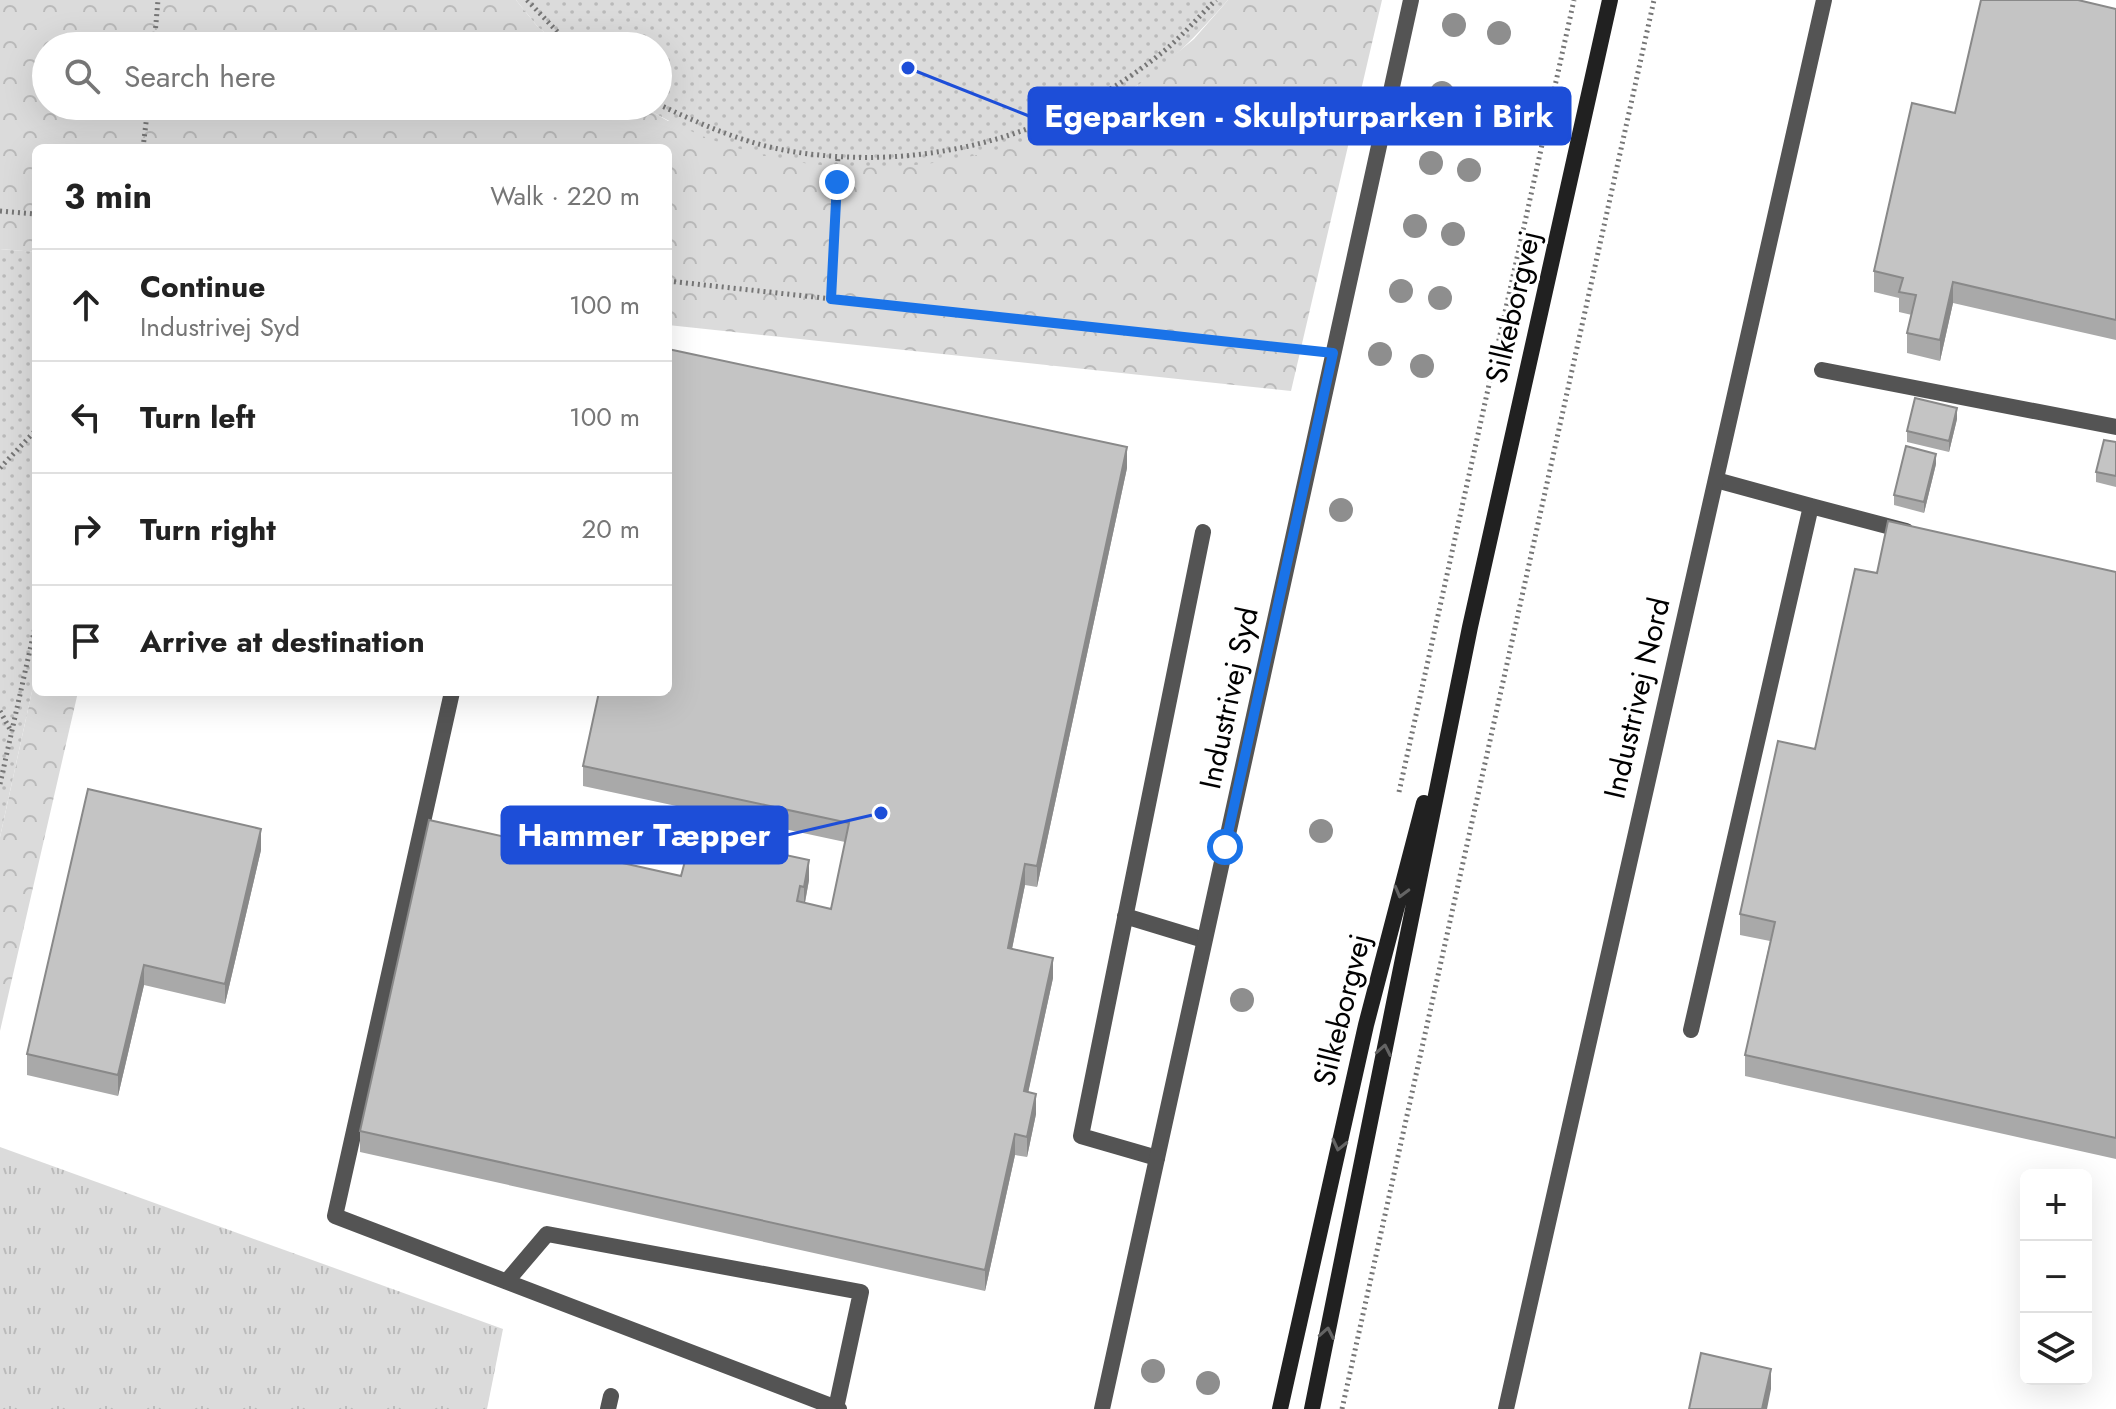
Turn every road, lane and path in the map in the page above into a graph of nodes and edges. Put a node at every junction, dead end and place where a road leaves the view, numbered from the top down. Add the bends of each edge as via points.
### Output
1 (158, 0) edge
2 (527, 0) edge
3 (1216, 0) edge
4 (1411, 0) edge
5 (1574, 0) edge
6 (1610, 0) edge
7 (1654, 0) edge
8 (1824, 0) edge
9 (155, 32) edge
10 (558, 32) edge
11 (672, 111) edge
12 (146, 120) edge
13 (143, 144) edge
14 (838, 156) junction
15 (0, 211) edge
16 (32, 214) edge
17 (672, 281) edge
18 (831, 299) junction
19 (1333, 353) junction
20 (1822, 370) dead end
21 (2116, 427) edge
22 (32, 434) edge
23 (0, 468) edge
24 (1716, 480) junction
25 (1811, 506) junction
26 (1203, 532) dead end
27 (1918, 534) edge
28 (1470, 627) junction
29 (32, 641) edge
30 (451, 696) edge
31 (0, 711) edge
32 (12, 732) junction
33 (0, 784) edge
34 (1399, 792) dead end
35 (1125, 916) junction
36 (1204, 940) junction
37 (1691, 1030) dead end
38 (1157, 1158) junction
39 (507, 1281) junction
40 (838, 1408) edge
41 (1102, 1409) edge
42 (1280, 1409) edge
43 (1312, 1409) edge
44 (1342, 1409) edge
45 (1506, 1409) edge

1 - 9 path
2 - 10 path
3 - 14 path via 1161,54 1095,100 1022,133 946,152
4 - 19 street, Industrivej Syd
5 - 34 path
6 - 28 main road, Silkeborgvej
7 - 44 path
8 - 24 street, Industrivej Nord
11 - 14 path via 711,129 788,151
12 - 13 path
14 - 18 path
15 - 16 path
17 - 18 path
18 - 19 path
19 - 36 street, Industrivej Syd
20 - 21 street
22 - 23 path
24 - 25 street
24 - 45 street, Industrivej Nord
25 - 27 street
25 - 37 street
26 - 35 street
28 -> 42 main road, Silkeborgvej via 1366,1025
43 -> 28 main road, Silkeborgvej
29 - 32 path
30 - 39 street via 335,1216
31 - 32 path
32 - 33 path
35 - 36 street
35 - 38 street via 1081,1136
36 - 38 street, Industrivej Syd
38 - 41 street, Industrivej Syd
39 - 40 street
39 - 40 street via 547,1234 861,1292

